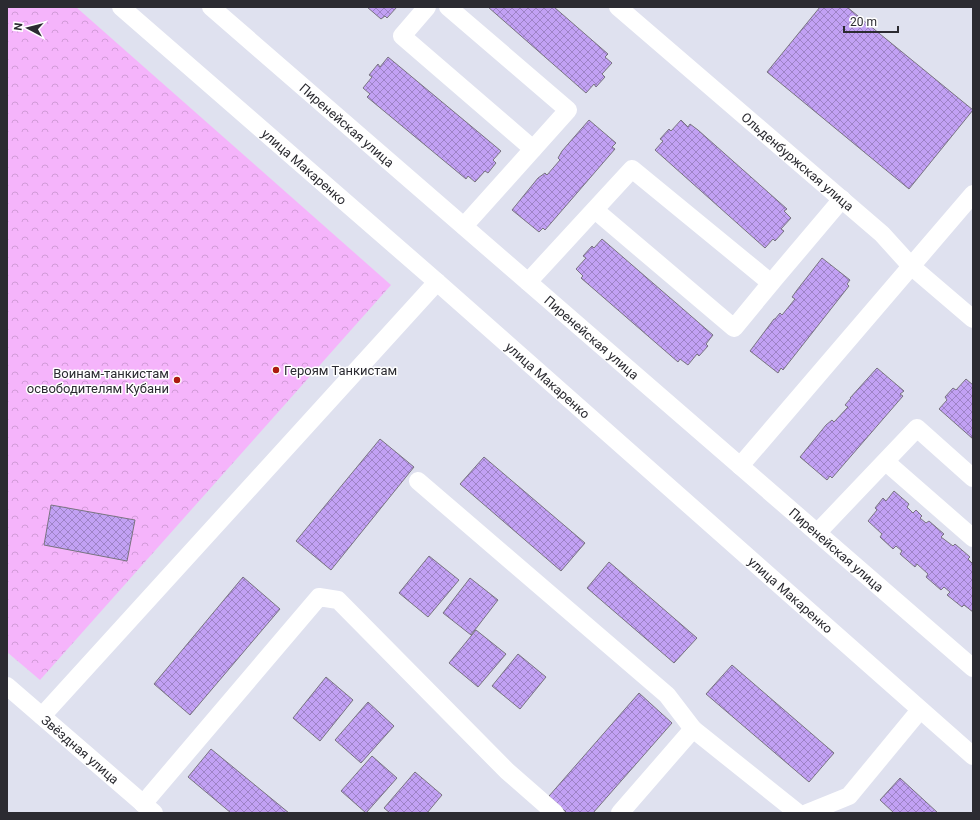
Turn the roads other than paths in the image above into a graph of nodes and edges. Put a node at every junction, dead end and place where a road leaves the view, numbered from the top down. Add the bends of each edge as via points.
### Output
1 (122, 7) edge
2 (211, 7) edge
3 (427, 7) edge
4 (448, 7) edge
5 (618, 7) edge
6 (533, 149) junction
7 (973, 194) edge
8 (842, 200) junction
9 (594, 210) junction
10 (464, 226) junction
11 (911, 266) junction
12 (437, 282) junction
13 (528, 282) junction
14 (771, 284) junction
15 (973, 319) edge
16 (886, 462) junction
17 (740, 466) junction
18 (973, 478) edge
19 (418, 480) dead end
20 (817, 533) junction
21 (973, 538) edge
22 (973, 668) edge
23 (7, 686) edge
24 (920, 710) junction
25 (42, 716) junction
26 (693, 729) junction
27 (973, 756) edge
28 (148, 808) edge
29 (555, 813) edge
30 (620, 813) edge
31 (798, 813) edge
32 (807, 813) edge

1 - 12 street, улица Макаренко
2 - 10 street, Пиренейская улица
3 - 6 street via 402,36
4 - 6 street via 568,110
5 - 8 street, Ольденбуржская улица
6 - 10 street
7 - 11 street
8 - 11 street, Ольденбуржская улица via 882,234
8 - 14 street
9 - 13 street
9 - 14 street via 632,169
9 - 14 street via 734,328
10 - 13 street, Пиренейская улица
11 - 15 street, Ольденбуржская улица
11 - 17 street
12 - 24 street, улица Макаренко
12 - 25 street
13 - 17 street, Пиренейская улица
16 - 18 street via 917,428
16 - 20 street
16 - 21 street
17 - 20 street, Пиренейская улица
19 - 26 street via 667,695
20 - 22 street, Пиренейская улица
23 - 25 street, Звёздная улица
24 - 27 street, улица Макаренко
24 - 32 street via 849,796
25 - 28 street, Звёздная улица
26 - 30 street
26 - 31 street
28 - 29 street via 319,597 338,600 507,771

